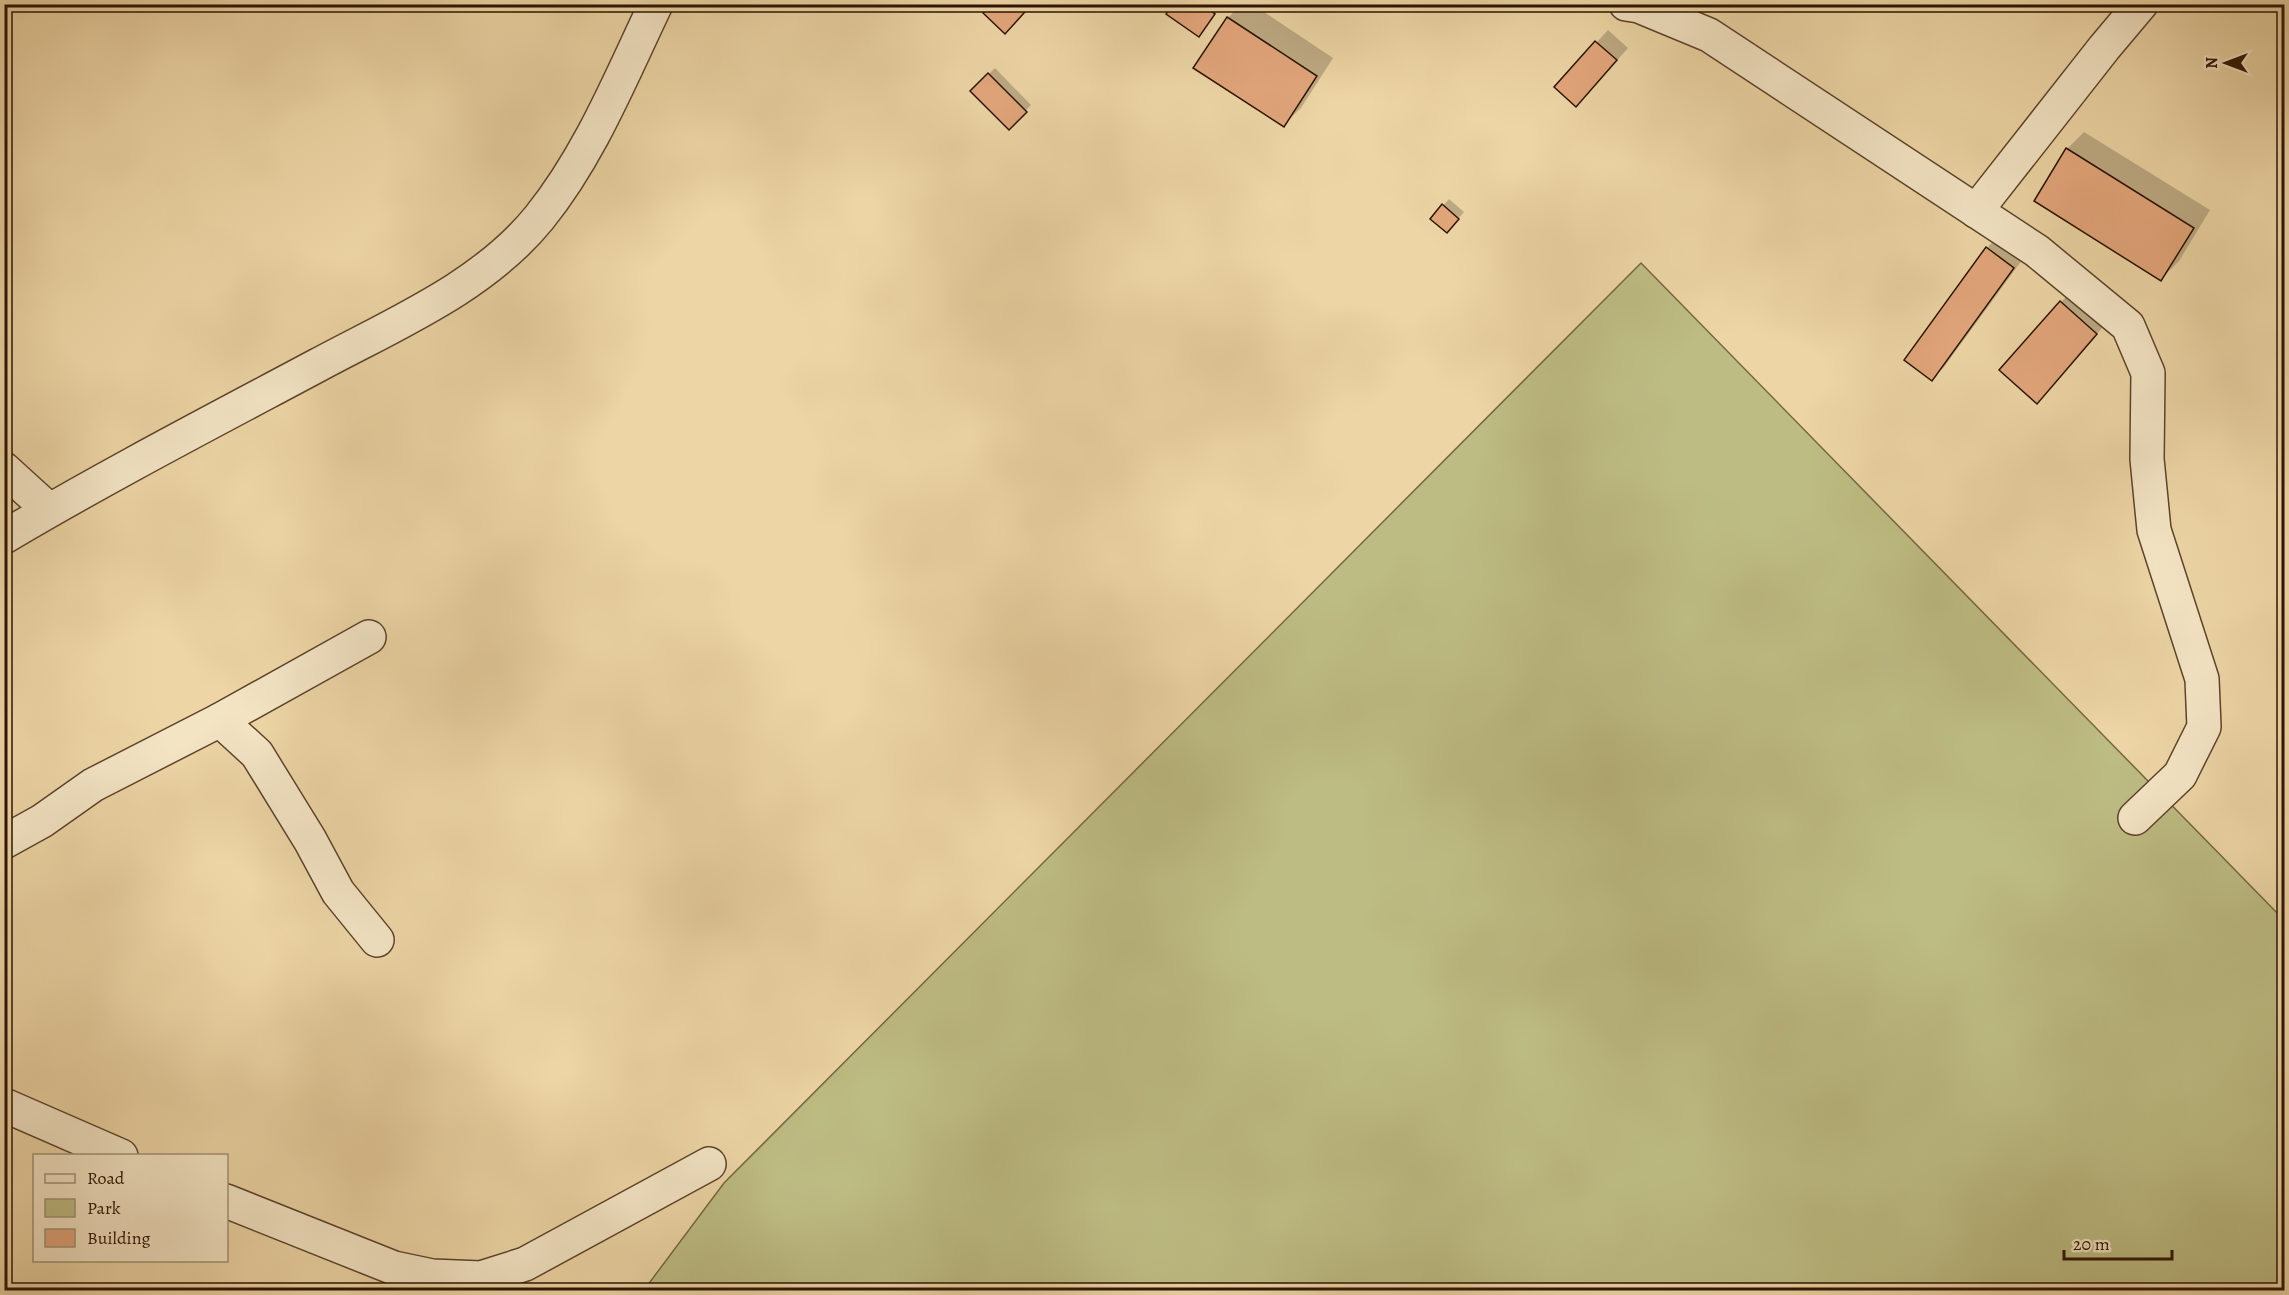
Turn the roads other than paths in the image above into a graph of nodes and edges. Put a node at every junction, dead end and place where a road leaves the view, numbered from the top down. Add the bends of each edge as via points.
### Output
1 (656, 4) edge
2 (1626, 4) edge
3 (2141, 4) edge
4 (1976, 211) junction
5 (4, 469) edge
6 (49, 510) junction
7 (4, 537) edge
8 (369, 637) dead end
9 (220, 720) junction
10 (2135, 818) dead end
11 (4, 842) edge
12 (377, 940) dead end
13 (4, 1106) edge
14 (119, 1154) edge
15 (709, 1164) dead end
16 (228, 1202) edge

1 - 6 street via 577,166 538,219 504,253 446,296
2 - 4 street via 1709,34
3 - 4 street
4 - 10 street via 2037,251 2128,326 2148,373 2146,459 2154,530 2202,679 2204,727 2180,775
5 - 6 street
6 - 7 street
8 - 9 street
9 - 11 street via 93,785
9 - 12 street via 257,754 338,892
13 - 14 street
15 - 16 street via 525,1264 481,1278 432,1276 394,1268

